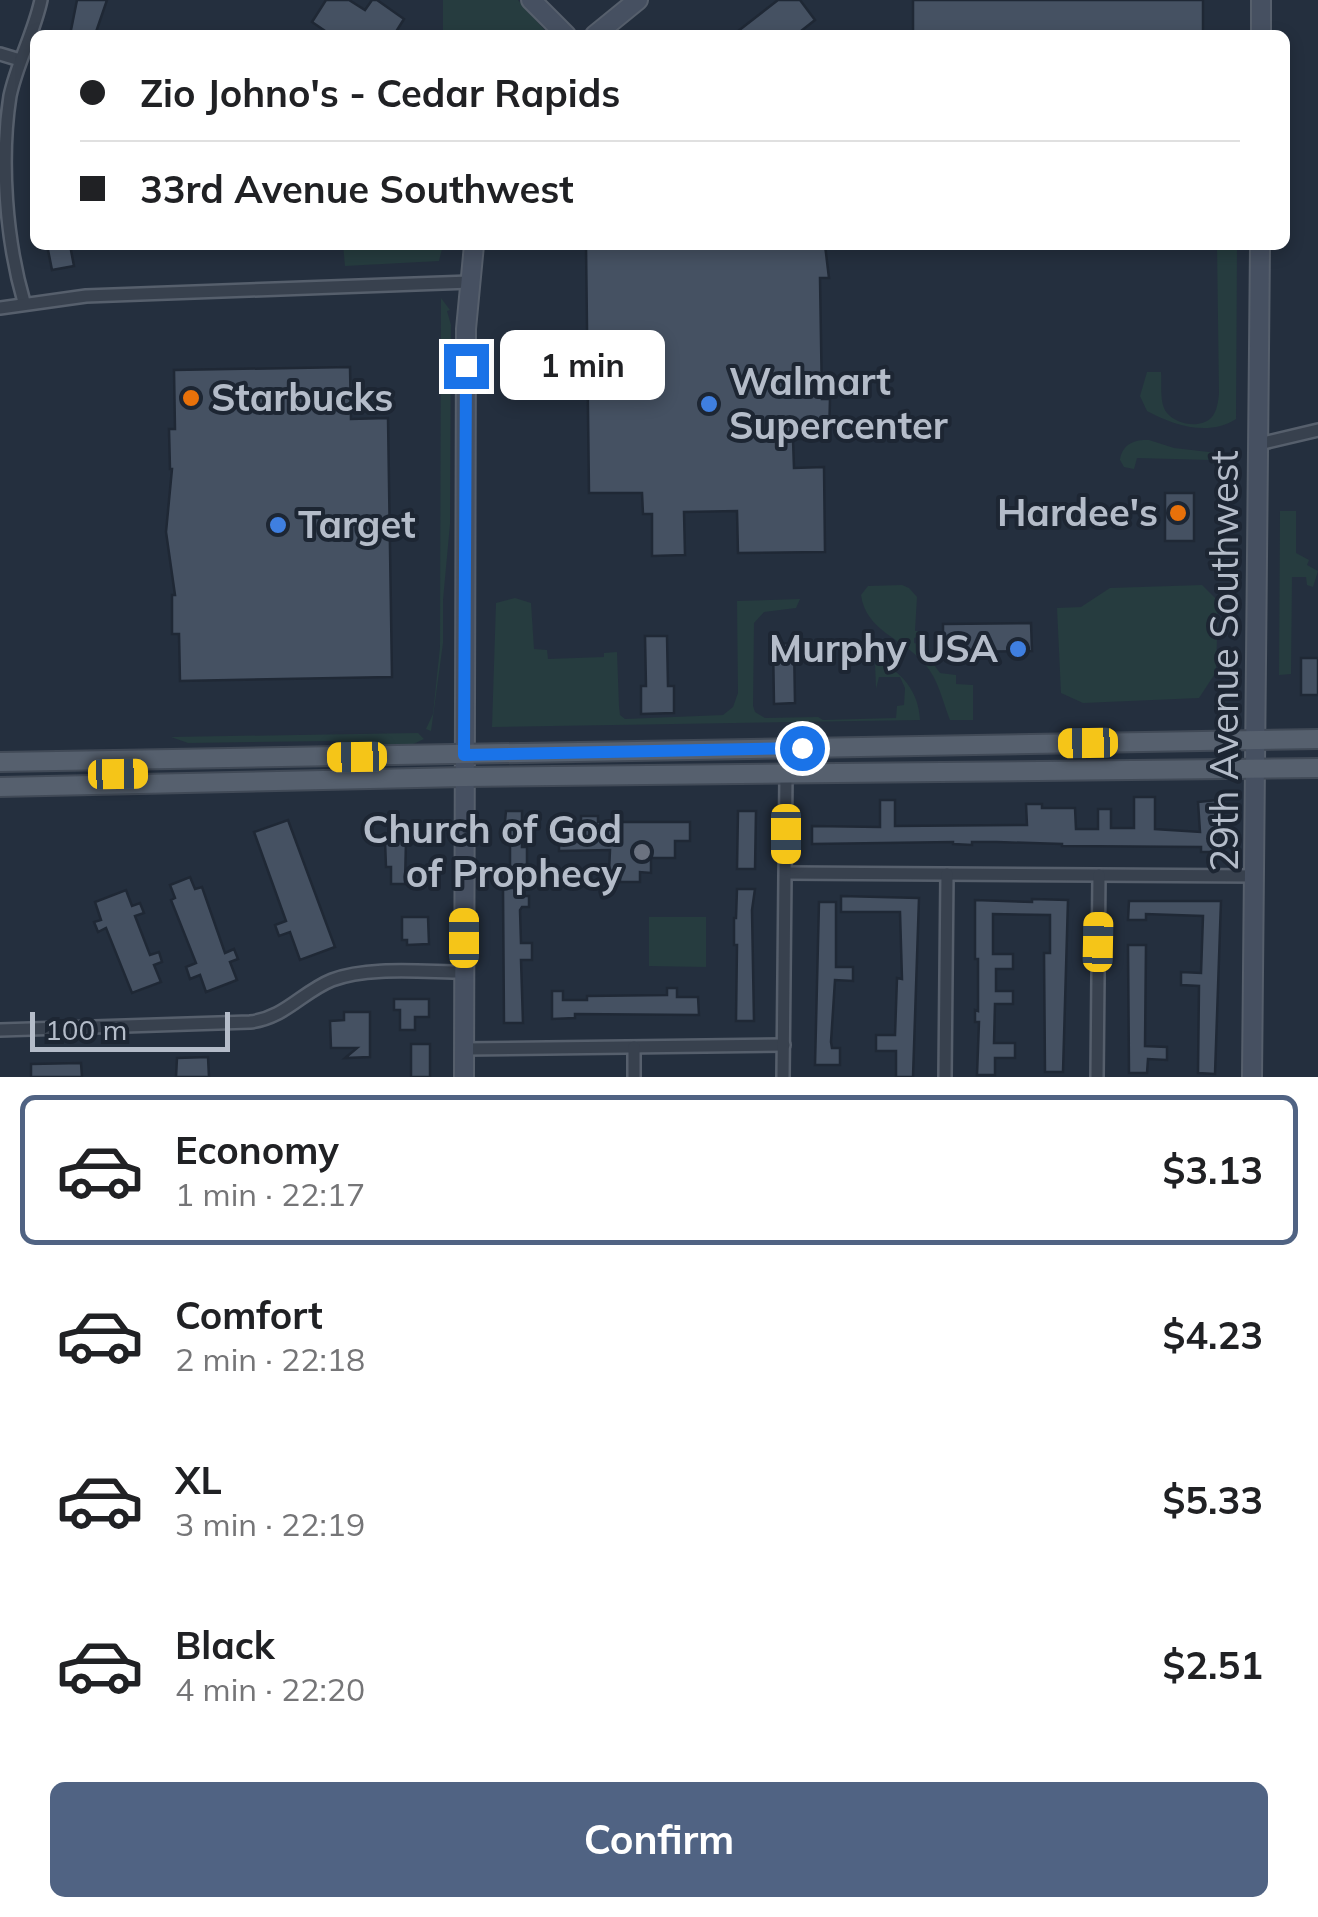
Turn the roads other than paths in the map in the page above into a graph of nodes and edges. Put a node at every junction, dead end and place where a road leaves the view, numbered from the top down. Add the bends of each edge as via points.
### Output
1 (41, 0) edge
2 (531, 0) edge
3 (638, 0) edge
4 (1261, 0) edge
5 (30, 30) edge
6 (561, 30) edge
7 (600, 30) edge
8 (1261, 30) edge
9 (30, 31) edge
10 (0, 54) edge
11 (20, 60) junction
12 (473, 250) edge
13 (1260, 250) edge
14 (470, 282) junction
15 (24, 302) junction
16 (0, 308) edge
17 (1318, 430) edge
18 (1258, 444) junction
19 (1257, 739) junction
20 (1318, 739) edge
21 (947, 745) junction
22 (464, 755) junction
23 (162, 760) junction
24 (0, 762) edge
25 (1257, 768) junction
26 (1318, 768) edge
27 (832, 773) junction
28 (786, 774) junction
29 (464, 778) junction
30 (72, 786) junction
31 (0, 787) edge
32 (786, 873) junction
33 (947, 874) junction
34 (1099, 875) junction
35 (1256, 876) junction
36 (464, 972) junction
37 (0, 1030) edge
38 (784, 1045) junction
39 (634, 1047) junction
40 (464, 1049) junction
41 (464, 1077) edge
42 (634, 1077) edge
43 (783, 1077) edge
44 (945, 1077) edge
45 (1097, 1077) edge
46 (1252, 1077) edge

1 - 5 street
2 - 6 street
3 - 7 street
4 - 8 street
9 - 11 street
10 - 11 street
11 - 15 street via 5,139 6,228
12 - 14 street
13 - 18 street, 29th Avenue Southwest
14 - 15 street
14 - 22 street
15 - 16 street
17 - 18 street
18 - 19 street, 29th Avenue Southwest
19 - 20 main road
19 - 21 main road
19 - 25 street, 29th Avenue Southwest
21 - 22 main road
21 - 27 main road via 934,760 852,762
22 - 23 main road
22 - 29 street
23 - 24 main road
23 - 30 main road via 152,773 83,774
25 - 26 main road
25 - 27 main road
25 - 35 street, 29th Avenue Southwest
27 - 28 main road
28 - 29 main road
28 - 32 street
29 - 30 main road
29 - 36 street
30 - 31 main road
32 - 33 street
32 - 38 street
33 - 34 street
33 - 44 street
34 - 35 street
34 - 45 street
35 - 46 street, 29th Avenue Southwest
36 - 37 street via 351,974 269,1020
36 - 40 street
38 - 39 street
38 - 43 street
39 - 40 street
39 - 42 street
40 - 41 street

